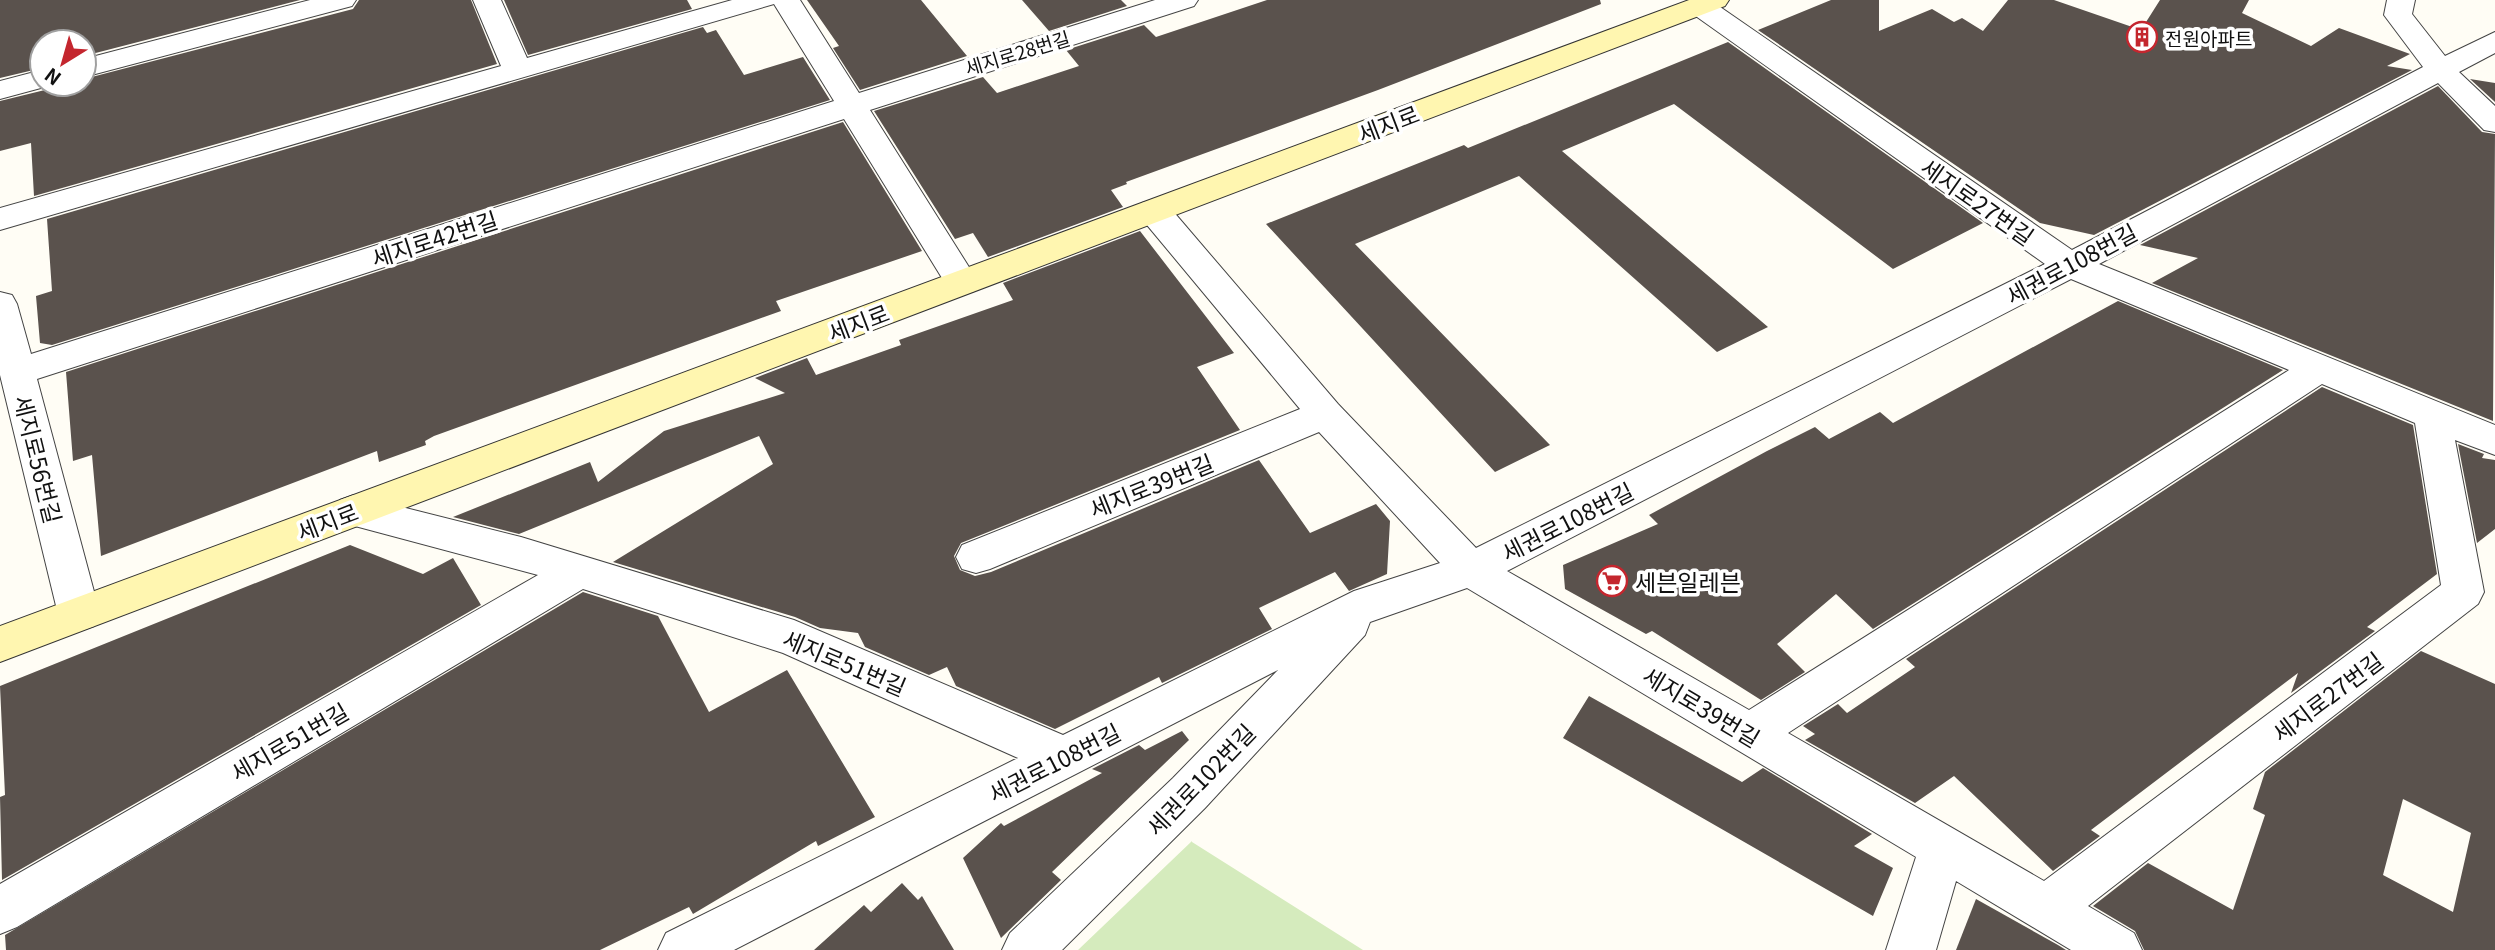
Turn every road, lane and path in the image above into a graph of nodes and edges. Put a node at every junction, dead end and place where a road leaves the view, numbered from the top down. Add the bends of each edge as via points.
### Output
1 (342, 0) edge
2 (486, 0) edge
3 (763, 0) edge
4 (786, 0) edge
5 (1184, 0) edge
6 (2401, 0) edge
7 (1708, 3) edge
8 (2487, 54) edge
9 (98, 64) edge
10 (2439, 68) junction
11 (518, 70) junction
12 (28, 83) edge
13 (0, 90) edge
14 (851, 104) junction
15 (2495, 123) edge
16 (1154, 211) junction
17 (0, 219) edge
18 (2070, 265) junction
19 (962, 283) junction
20 (0, 304) edge
21 (2318, 369) junction
22 (17, 372) junction
23 (1325, 414) junction
24 (2432, 415) junction
25 (2495, 441) edge
26 (354, 511) junction
27 (976, 557) dead end
28 (1471, 570) junction
29 (579, 571) junction
30 (1369, 603) junction
31 (79, 614) junction
32 (0, 644) edge
33 (1749, 734) junction
34 (1064, 757) junction
35 (1943, 848) junction
36 (2047, 908) junction
37 (0, 910) edge
38 (683, 950) edge
39 (1027, 950) edge
40 (1911, 950) edge
41 (2118, 950) edge

1 - 9 street
2 - 11 street
3 - 11 street
4 - 14 street
5 - 14 street, 세지로28번길
6 - 10 street via 2398,15
7 - 16 street, 세지로
7 - 18 street, 세지로27번길
8 - 10 street, 세권로108번길
10 - 15 street
10 - 18 street, 세권로108번길
11 - 17 street
12 - 13 street
14 - 19 street
14 - 22 street, 세지로42번길
16 - 19 street, 세지로
16 - 23 street, 세지로39번길
18 - 21 street, 세지로27번길
18 - 28 street, 세권로108번길
19 - 26 street, 세지로
20 - 22 street, 세지로56번길
21 - 24 street, 세지로27번길
21 - 33 street
22 - 31 street, 세지로56번길
23 - 27 street, 세지로39번길
23 - 28 street, 세지로39번길
24 - 25 street, 세지로27번길
24 - 36 street, 세지로27번길 via 2463,592
26 - 29 street, 세지로51번길
26 - 31 street, 세지로
28 - 30 street, 세권로108번길
28 - 33 street, 세지로39번길
29 - 34 street, 세지로51번길 via 794,638
29 - 37 street, 세지로51번길
30 - 34 street, 세권로108번길
30 - 39 street, 세권로102번길 via 1189,793
31 - 32 street, 세지로
33 - 35 street, 세지로39번길
34 - 38 street, 세권로108번길
35 - 36 street, 세지로39번길
35 - 40 street
36 - 41 street, 세지로39번길

